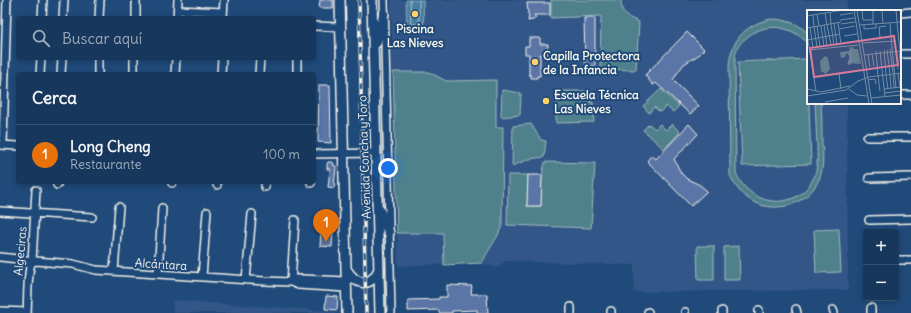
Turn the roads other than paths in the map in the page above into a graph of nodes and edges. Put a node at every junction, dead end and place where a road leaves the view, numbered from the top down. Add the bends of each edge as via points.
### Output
1 (7, 0) edge
2 (43, 0) edge
3 (64, 0) edge
4 (100, 0) edge
5 (136, 0) edge
6 (178, 0) edge
7 (224, 0) edge
8 (340, 0) edge
9 (372, 0) edge
10 (384, 0) edge
11 (178, 10) junction
12 (911, 12) edge
13 (384, 13) junction
14 (901, 13) edge
15 (223, 15) edge
16 (42, 16) edge
17 (63, 16) edge
18 (100, 16) edge
19 (136, 16) edge
20 (177, 16) edge
21 (316, 26) edge
22 (341, 27) junction
23 (373, 54) junction
24 (41, 60) edge
25 (62, 60) edge
26 (98, 60) edge
27 (134, 60) edge
28 (176, 60) edge
29 (222, 60) edge
30 (260, 60) edge
31 (297, 60) edge
32 (40, 72) edge
33 (61, 72) edge
34 (98, 72) edge
35 (134, 72) edge
36 (175, 72) edge
37 (221, 72) edge
38 (259, 72) edge
39 (297, 72) edge
40 (867, 137) dead end
41 (911, 137) edge
42 (1, 145) edge
43 (16, 146) edge
44 (343, 153) junction
45 (376, 153) junction
46 (316, 154) edge
47 (911, 177) edge
48 (869, 178) dead end
49 (36, 186) edge
50 (377, 202) junction
51 (119, 207) dead end
52 (162, 208) dead end
53 (0, 211) edge
54 (207, 212) dead end
55 (34, 213) junction
56 (252, 214) dead end
57 (92, 217) dead end
58 (911, 219) edge
59 (295, 220) dead end
60 (869, 220) dead end
61 (389, 234) junction
62 (0, 258) edge
63 (899, 260) edge
64 (911, 260) edge
65 (32, 262) junction
66 (346, 269) junction
67 (379, 269) junction
68 (114, 271) junction
69 (158, 274) junction
70 (202, 277) junction
71 (246, 280) junction
72 (291, 282) junction
73 (346, 285) junction
74 (0, 311) edge
75 (27, 312) edge
76 (346, 313) edge
77 (380, 313) edge
78 (391, 313) edge

1 - 42 street
2 - 16 street
3 - 17 street
4 - 18 street
5 - 19 street
6 - 11 street
7 - 15 street
8 - 22 main road, Avenida Concha y Toro
9 - 23 main road, Avenida Concha y Toro
10 - 13 street, Avenida Concha y Toro
11 - 15 street
11 - 20 street
12 - 14 street
13 - 23 main road
13 - 61 street, Avenida Concha y Toro
21 - 22 street
22 - 44 main road, Avenida Concha y Toro
23 - 45 main road, Avenida Concha y Toro
24 - 32 street
25 - 33 street
26 - 34 street
27 - 35 street
28 - 36 street
29 - 37 street
30 - 38 street
31 - 39 street
40 - 41 street
42 - 43 street
44 - 45 street
44 - 46 street
44 - 66 main road, Avenida Concha y Toro
45 - 50 main road, Avenida Concha y Toro
47 - 48 street
49 - 55 street, Algeciras
50 - 61 main road
50 - 67 main road, Avenida Concha y Toro
51 - 68 street
52 - 69 street
53 - 55 street
54 - 70 street
55 - 57 street
55 - 65 street, Algeciras
56 - 71 street
58 - 60 street
59 - 72 street
61 - 78 street, Avenida Concha y Toro
62 - 65 street, Alcántara
63 - 64 street
65 - 68 street, Alcántara via 69,263 92,270
65 - 75 street, Algeciras
66 - 67 main road via 355,280 363,282 371,280
66 - 73 main road, Avenida Concha y Toro
67 - 77 main road, Avenida Concha y Toro
68 - 69 street, Alcántara
69 - 70 street, Alcántara
70 - 71 street, Alcántara
71 - 72 street, Alcántara
72 - 73 street, Alcántara via 302,279
73 - 76 main road, Avenida Concha y Toro
74 - 75 street

